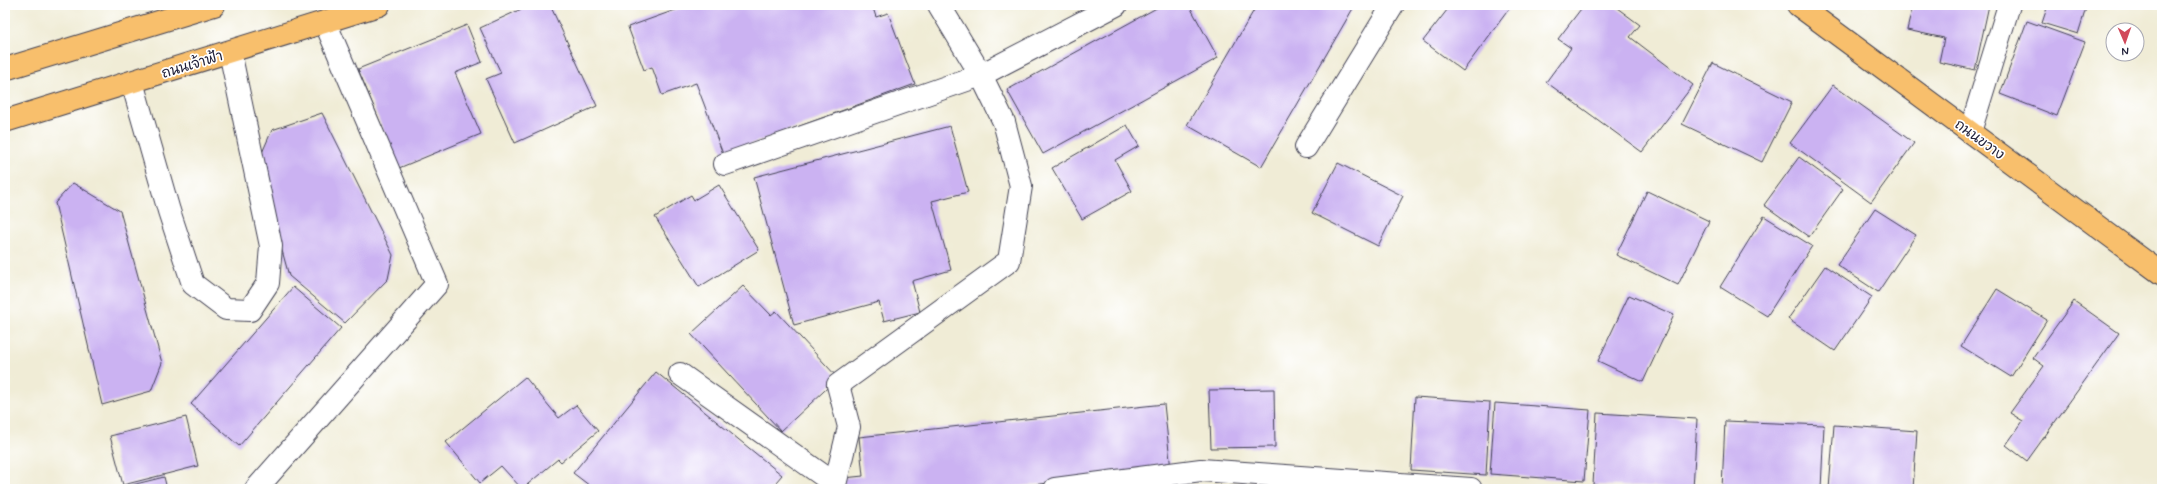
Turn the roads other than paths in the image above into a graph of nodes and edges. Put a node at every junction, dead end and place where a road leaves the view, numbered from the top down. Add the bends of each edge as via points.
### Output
1 (214, 5) edge
2 (379, 5) edge
3 (939, 5) edge
4 (1116, 5) edge
5 (1393, 5) edge
6 (1798, 5) edge
7 (2009, 5) edge
8 (325, 22) junction
9 (230, 52) junction
10 (5, 68) edge
11 (981, 75) junction
12 (132, 82) junction
13 (5, 122) edge
14 (1970, 132) junction
15 (1306, 147) dead end
16 (724, 164) dead end
17 (2162, 274) edge
18 (680, 374) dead end
19 (835, 487) edge
20 (256, 489) edge
21 (1055, 489) edge
22 (1471, 489) edge

1 - 10 main road
2 - 8 main road, ถนนเจ้าฟ้า
3 - 11 street
4 - 11 street
5 - 15 street
6 - 14 main road, ถนนขวาง
7 - 14 street
8 - 9 main road, ถนนเจ้าฟ้า
8 - 20 street via 437,284
9 - 12 main road, ถนนเจ้าฟ้า
9 - 12 street via 271,246 268,283 250,310 226,310 193,284
11 - 16 street
11 - 19 street via 1004,122 1021,186 1009,261 838,385 849,427
12 - 13 main road, ถนนเจ้าฟ้า
14 - 17 main road, ถนนขวาง
18 - 19 street
21 - 22 street via 1201,470

